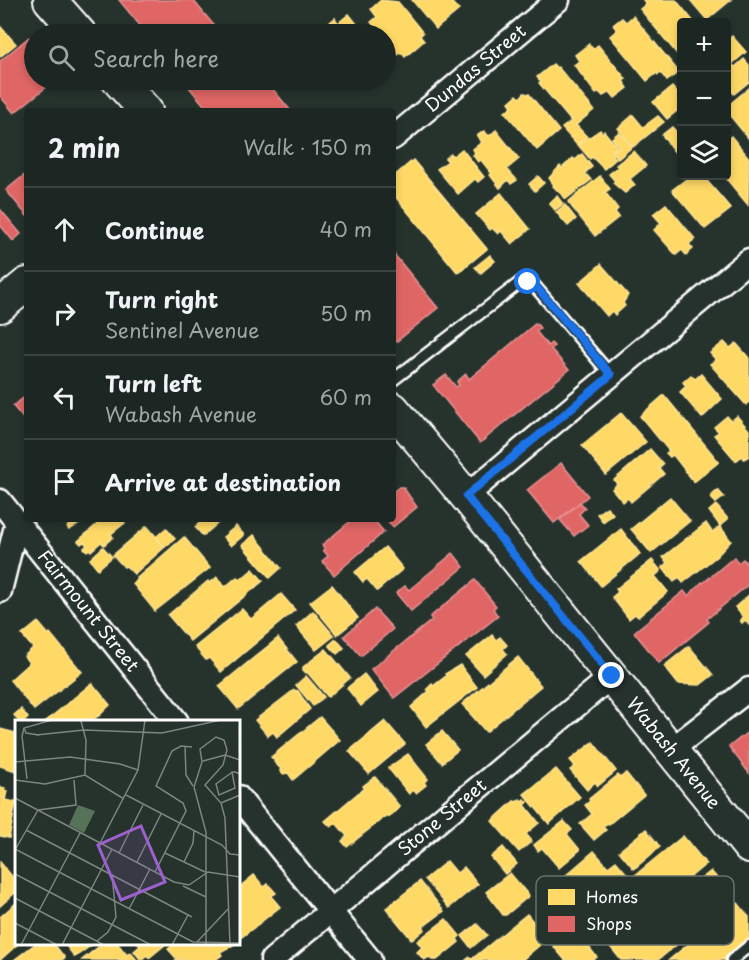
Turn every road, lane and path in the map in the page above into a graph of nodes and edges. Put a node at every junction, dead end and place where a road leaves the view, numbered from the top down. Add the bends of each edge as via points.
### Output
1 (50, 0) edge
2 (558, 0) edge
3 (71, 24) edge
4 (127, 90) edge
5 (143, 108) edge
6 (396, 135) edge
7 (749, 260) edge
8 (24, 286) edge
9 (0, 306) edge
10 (611, 375) junction
11 (396, 378) edge
12 (396, 413) edge
13 (466, 496) junction
14 (0, 501) edge
15 (17, 522) junction
16 (0, 591) edge
17 (612, 676) junction
18 (749, 689) edge
19 (175, 720) edge
20 (672, 749) junction
21 (240, 800) edge
22 (749, 847) edge
23 (330, 912) junction
24 (749, 946) edge
25 (272, 960) edge
26 (370, 960) edge
27 (732, 960) edge

1 - 3 street
2 - 6 street, Dundas Street
4 - 5 street
7 - 10 street
8 - 9 street
10 - 11 lane via 534,284 522,281
10 - 13 street
12 - 13 street, Wabash Avenue
13 - 17 street, Wabash Avenue
14 - 15 street, Fairmount Street
15 - 16 street
15 - 19 street, Fairmount Street
17 - 20 street, Wabash Avenue
17 - 23 street, Stone Street
18 - 20 street
20 - 22 street, Wabash Avenue
21 - 23 street
23 - 25 street, Stone Street
23 - 26 street
24 - 27 lane

